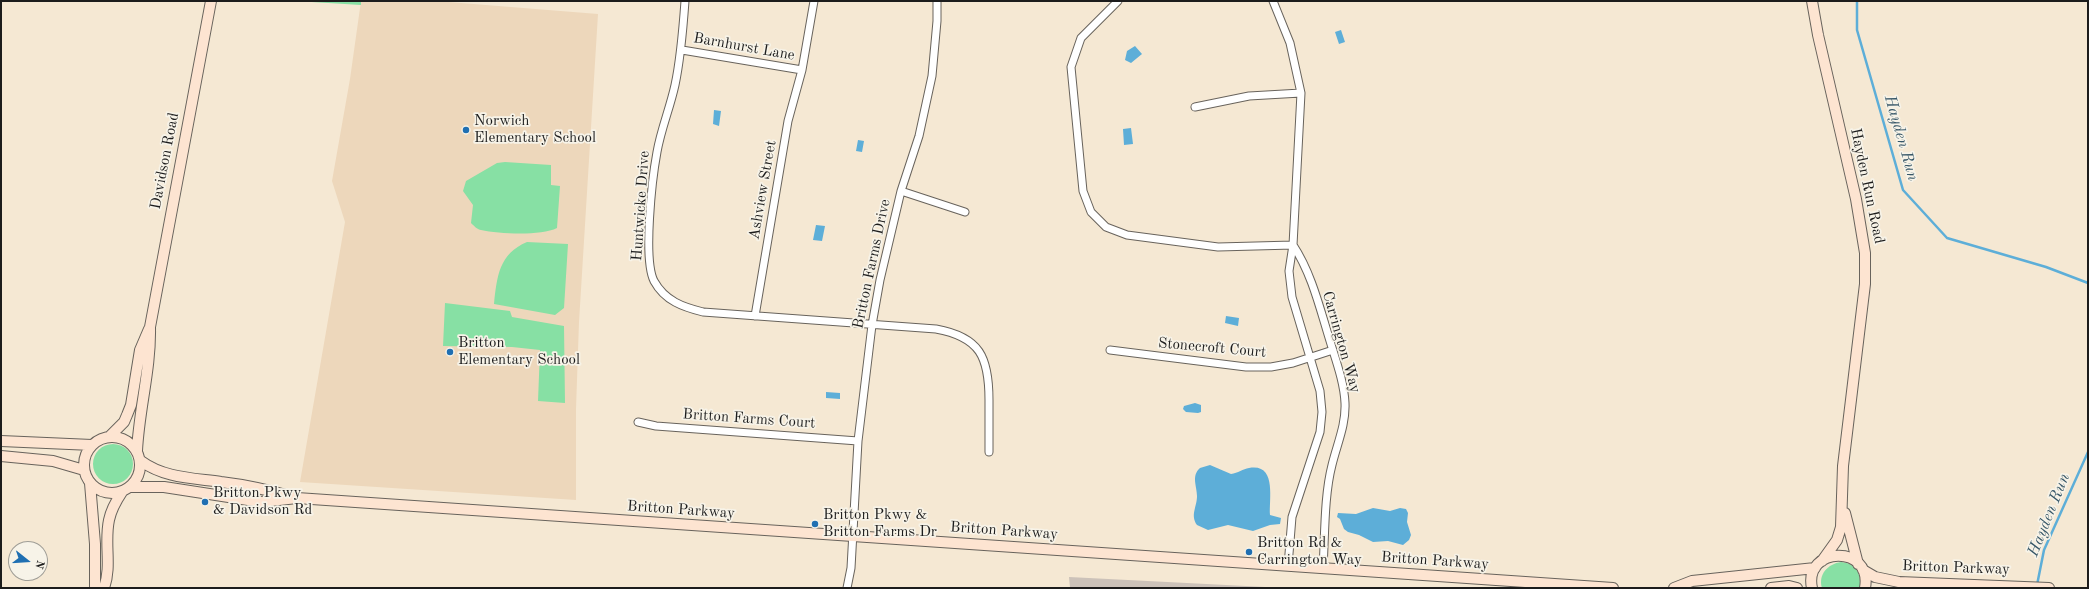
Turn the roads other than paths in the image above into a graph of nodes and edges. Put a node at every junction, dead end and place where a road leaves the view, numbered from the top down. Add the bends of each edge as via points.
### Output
1 (210, 1) edge
2 (685, 1) edge
3 (814, 1) edge
4 (937, 1) edge
5 (1273, 1) edge
6 (1812, 1) edge
7 (1115, 2) edge
8 (682, 50) junction
9 (802, 70) junction
10 (1301, 93) junction
11 (1195, 107) dead end
12 (901, 192) junction
13 (965, 212) dead end
14 (1293, 245) junction
15 (755, 316) junction
16 (872, 325) junction
17 (150, 327) junction
18 (1110, 350) dead end
19 (1333, 350) junction
20 (1311, 357) junction
21 (638, 422) dead end
22 (109, 437) junction
23 (1, 441) edge
24 (858, 441) junction
25 (92, 444) junction
26 (137, 450) junction
27 (989, 452) dead end
28 (1, 456) edge
29 (141, 461) junction
30 (84, 470) junction
31 (90, 483) junction
32 (131, 487) junction
33 (122, 492) junction
34 (297, 498) junction
35 (1842, 498) junction
36 (852, 536) junction
37 (1818, 564) junction
38 (1288, 566) junction
39 (1860, 567) junction
40 (1323, 568) junction
41 (95, 588) edge
42 (104, 588) edge
43 (847, 588) edge
44 (1613, 588) edge
45 (1674, 588) edge
46 (1771, 588) edge
47 (1797, 588) edge
48 (1812, 588) edge
49 (1865, 588) edge
50 (2050, 588) edge

1 - 17 main road, Davidson Road
2 - 8 street, Huntwicke Drive
3 - 9 street, Ashview Street
4 - 12 street, Britton Farms Drive via 932,76
5 - 10 street via 1290,43
6 - 35 main road, Hayden Run Road via 1859,213 1865,253 1865,284 1843,466
7 - 14 street via 1081,38 1071,67 1083,191 1091,212 1106,227 1127,235 1218,247
8 - 9 street, Barnhurst Lane
8 - 15 street, Huntwicke Drive via 657,152 648,252 649,268 654,281 674,303 703,312
9 - 15 street, Ashview Street via 788,121
10 - 11 street via 1249,96
10 - 14 street
12 - 13 street
12 - 16 street, Britton Farms Drive
14 - 19 street, Carrington Way via 1302,259 1318,301
14 - 20 street via 1288,271 1292,297
15 - 16 street, Huntwicke Drive
16 - 24 street, Britton Farms Drive
16 - 27 street, Huntwicke Drive via 951,332 975,345 988,369
17 - 22 main road, Davidson Road via 140,350 131,405 124,422
17 - 26 main road, Davidson Road via 151,349 139,418
18 - 20 street, Stonecroft Court via 1246,367 1271,367
19 - 20 street, Stonecroft Court
19 - 40 street, Carrington Way via 1343,385 1345,404 1344,425 1329,482
20 - 38 street via 1320,391 1320,432 1292,517
21 - 24 street, Britton Farms Court via 656,426
22 - 25 main road
22 - 26 main road via 125,439
23 - 25 main road
24 - 36 street, Britton Farms Drive
25 - 30 main road via 84,461
26 - 29 main road
28 - 30 main road via 53,461
29 - 32 main road via 137,480
29 - 34 main road, Britton Parkway via 156,470 175,476 264,488
30 - 31 main road
31 - 33 main road via 108,493
31 - 41 main road via 95,544
32 - 33 main road
32 - 34 main road, Britton Parkway via 164,487 261,502
33 - 42 main road via 109,521 109,556
34 - 36 main road, Britton Parkway
35 - 37 main road, Hayden Run Road via 1838,538
35 - 39 main road, Hayden Run Road
36 - 38 main road, Britton Parkway
36 - 43 street, Britton Farms Drive via 851,568
37 - 39 main road, Britton Parkway via 1836,555 1844,556
37 - 45 main road via 1692,581
37 - 48 main road via 1812,576
38 - 40 main road, Britton Parkway
39 - 49 main road, Hayden Run Road via 1865,578
39 - 50 main road, Britton Parkway via 1875,577 1899,582
40 - 44 main road, Britton Parkway
46 - 47 main road

